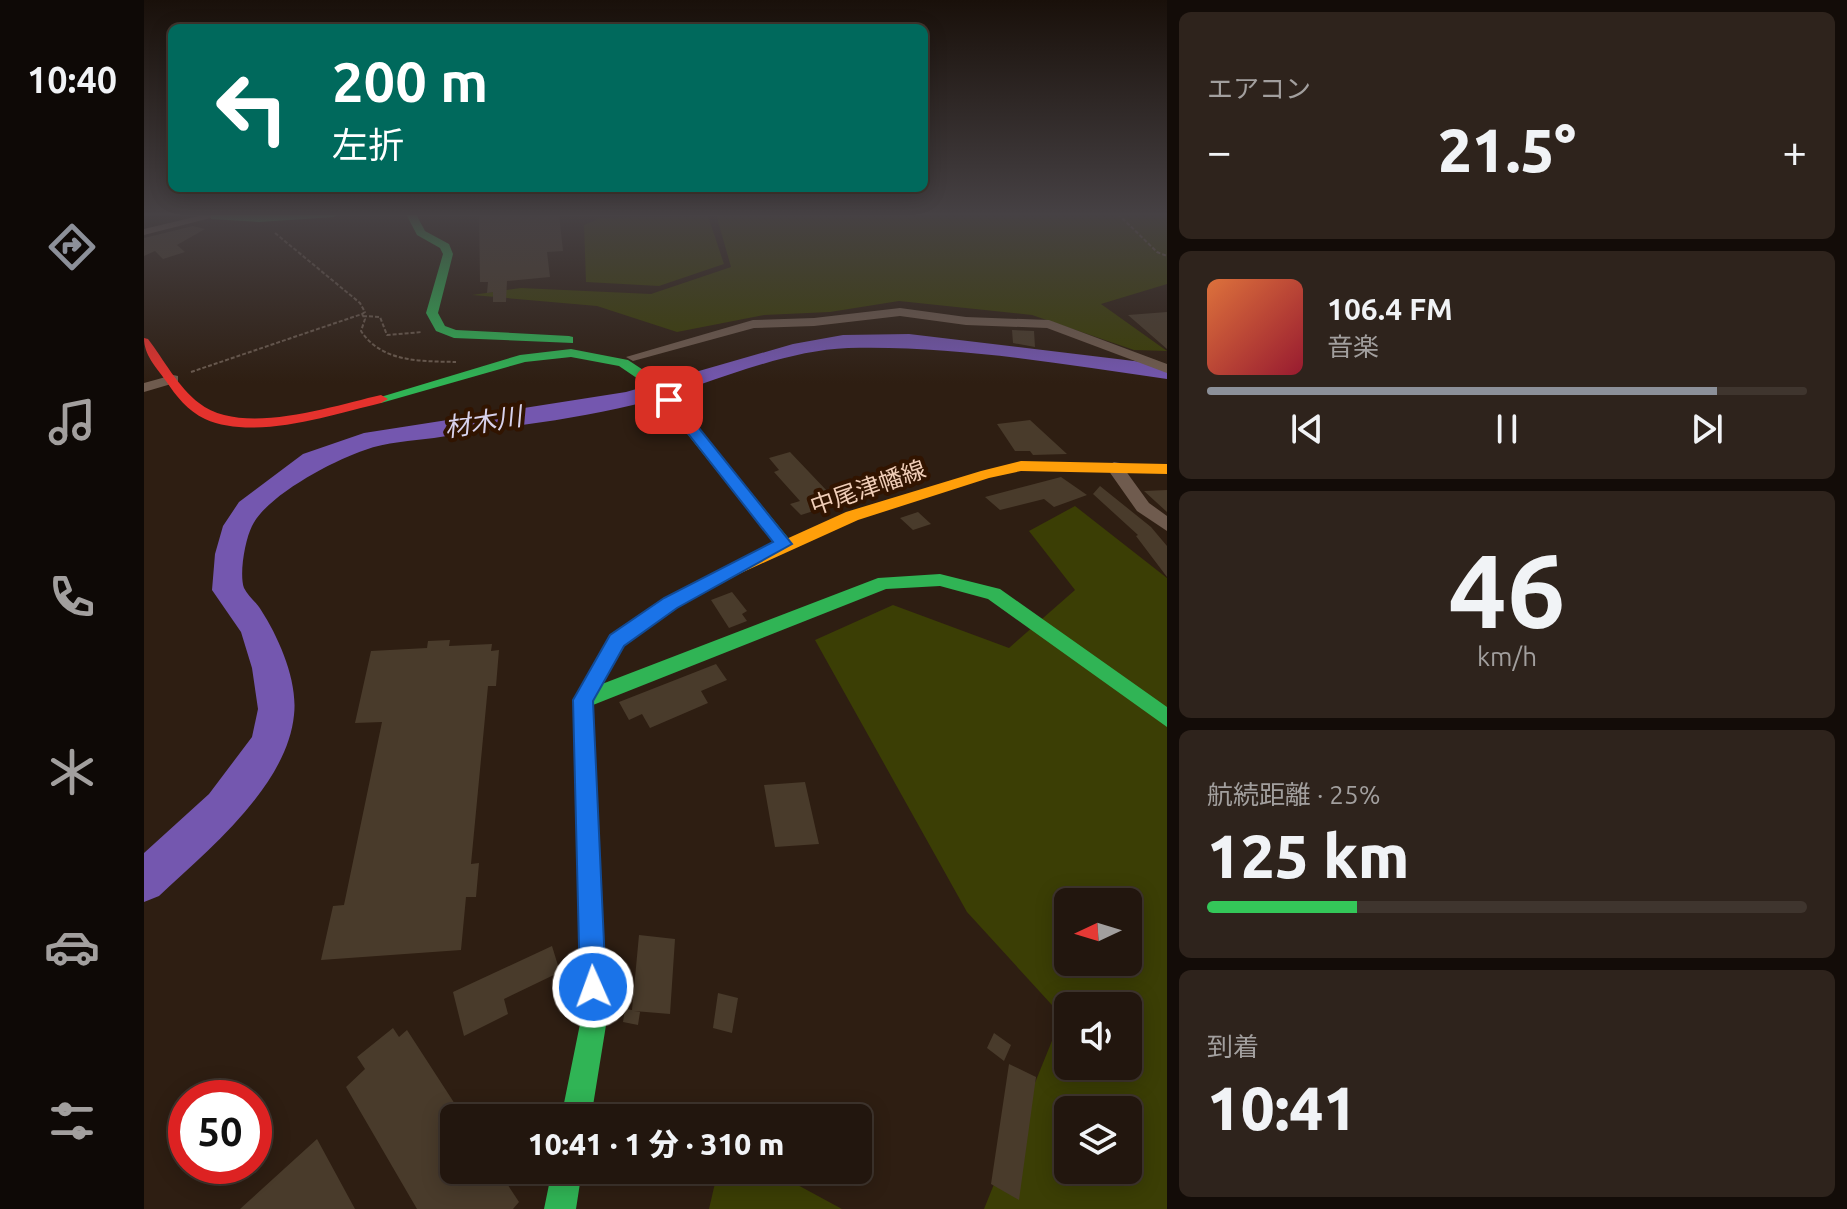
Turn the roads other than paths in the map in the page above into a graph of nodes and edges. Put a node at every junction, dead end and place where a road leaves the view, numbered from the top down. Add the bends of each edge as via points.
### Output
1 (443, 270) edge
2 (144, 342) edge
3 (633, 357) junction
4 (1167, 369) edge
5 (173, 379) junction
6 (650, 379) junction
7 (144, 388) edge
8 (1114, 467) junction
9 (1167, 469) edge
10 (1167, 525) edge
11 (784, 544) junction
12 (583, 700) junction
13 (1167, 718) edge
14 (579, 1104) edge
15 (564, 1184) edge
16 (560, 1209) edge

1 - 3 street via 432,313 437,325 454,334 618,343
2 - 5 street
3 - 4 street via 753,324 900,312 1049,324
3 - 6 street
5 - 6 street via 208,415 261,425 400,395 524,358 599,356
5 - 7 street
6 - 11 street
8 - 9 street, 中尾津幡線
8 - 10 street via 1143,507
8 - 11 street, 中尾津幡線 via 1021,466 986,474 852,516
11 - 12 street, 中尾津幡線 via 670,603 617,640
12 - 13 street via 884,583 934,577 994,594
12 - 14 street via 594,1019
15 - 16 street

